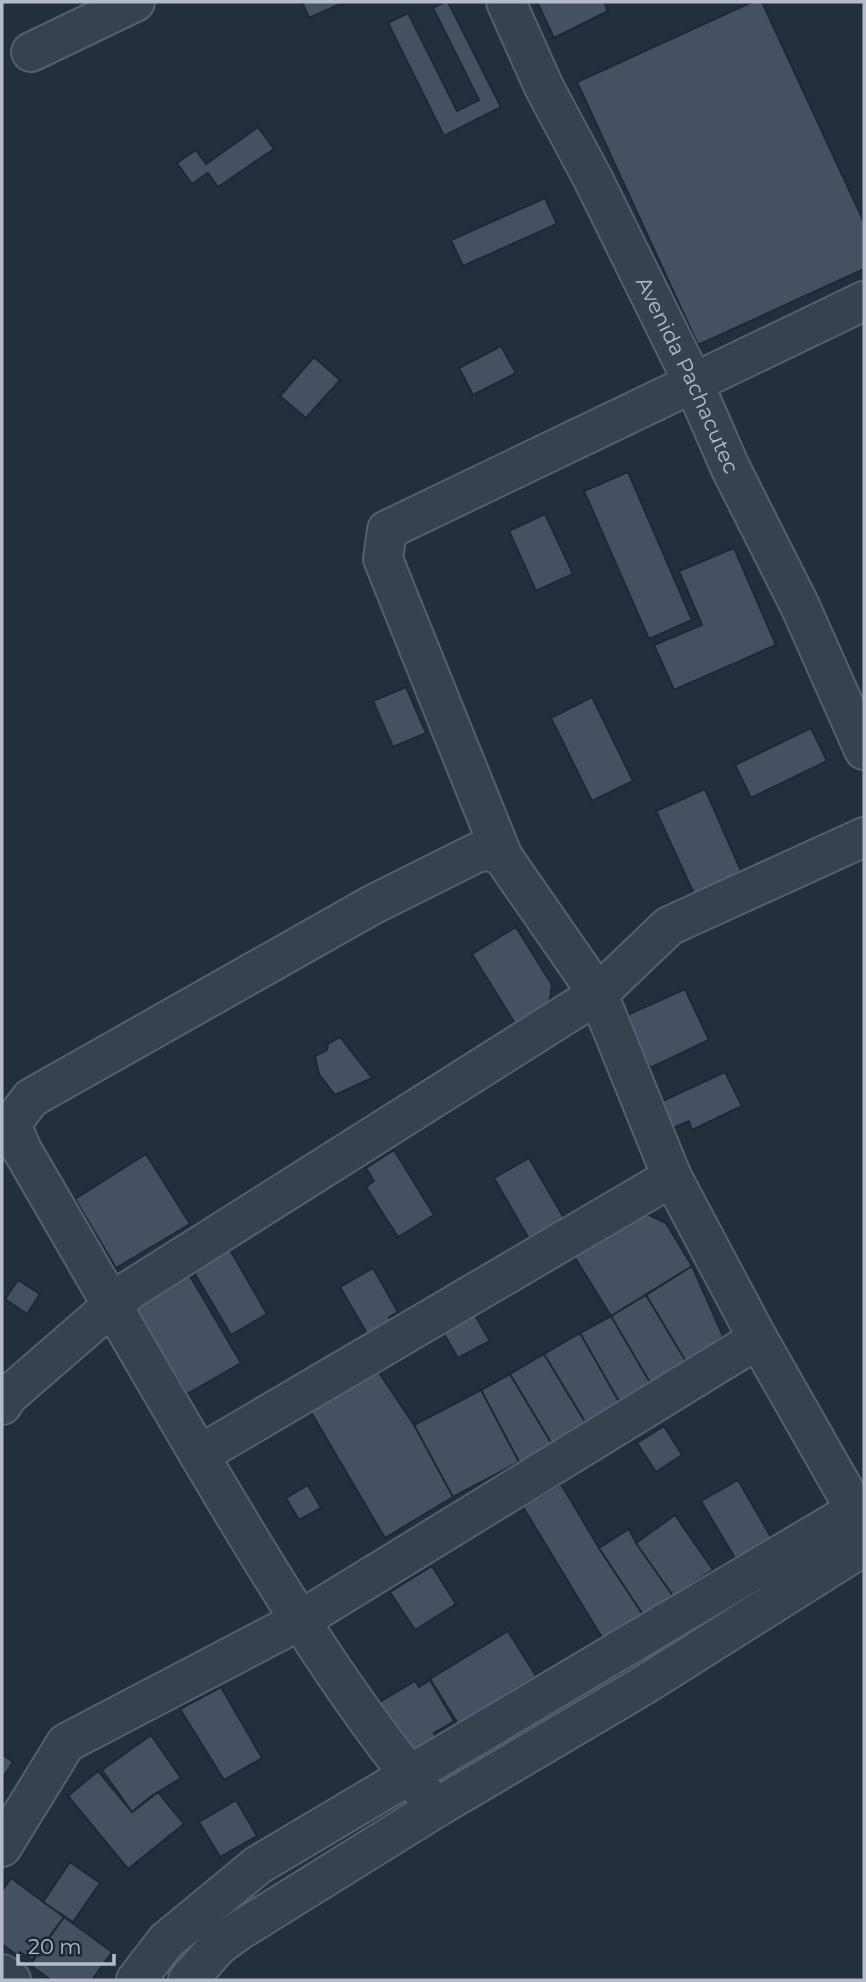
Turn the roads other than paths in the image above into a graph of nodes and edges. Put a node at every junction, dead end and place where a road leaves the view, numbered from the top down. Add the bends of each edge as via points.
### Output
1 (135, 2) edge
2 (506, 2) edge
3 (31, 52) dead end
4 (864, 301) edge
5 (693, 382) junction
6 (864, 750) edge
7 (864, 837) edge
8 (503, 857) junction
9 (598, 995) junction
10 (671, 1177) junction
11 (114, 1306) junction
12 (758, 1339) junction
13 (2, 1405) edge
14 (198, 1455) junction
15 (861, 1513) edge
16 (864, 1546) edge
17 (299, 1621) junction
18 (408, 1775) junction
19 (436, 1808) junction
20 (2, 1847) edge
21 (2, 1974) edge
22 (11, 1980) edge
23 (136, 1980) edge
24 (188, 1980) edge

1 - 3 street
2 - 5 street, Avenida Pachacutec
4 - 5 street
5 - 6 street, Avenida Pachacutec
5 - 8 street via 387,530 383,559
7 - 9 street via 669,926
8 - 9 street
8 - 11 street via 491,851 478,852 372,905 31,1098 11,1124 16,1137
9 - 10 street
9 - 11 street via 130,1290
10 - 12 street
10 - 14 street
11 - 13 street
11 - 14 street
12 - 15 street
12 - 17 street
14 - 17 street
15 - 18 street
16 - 19 street via 644,1685
17 - 18 street
17 - 20 street via 66,1743
18 - 19 street
18 - 23 street via 258,1865 166,1941
19 - 24 street via 229,1937
21 - 22 street

